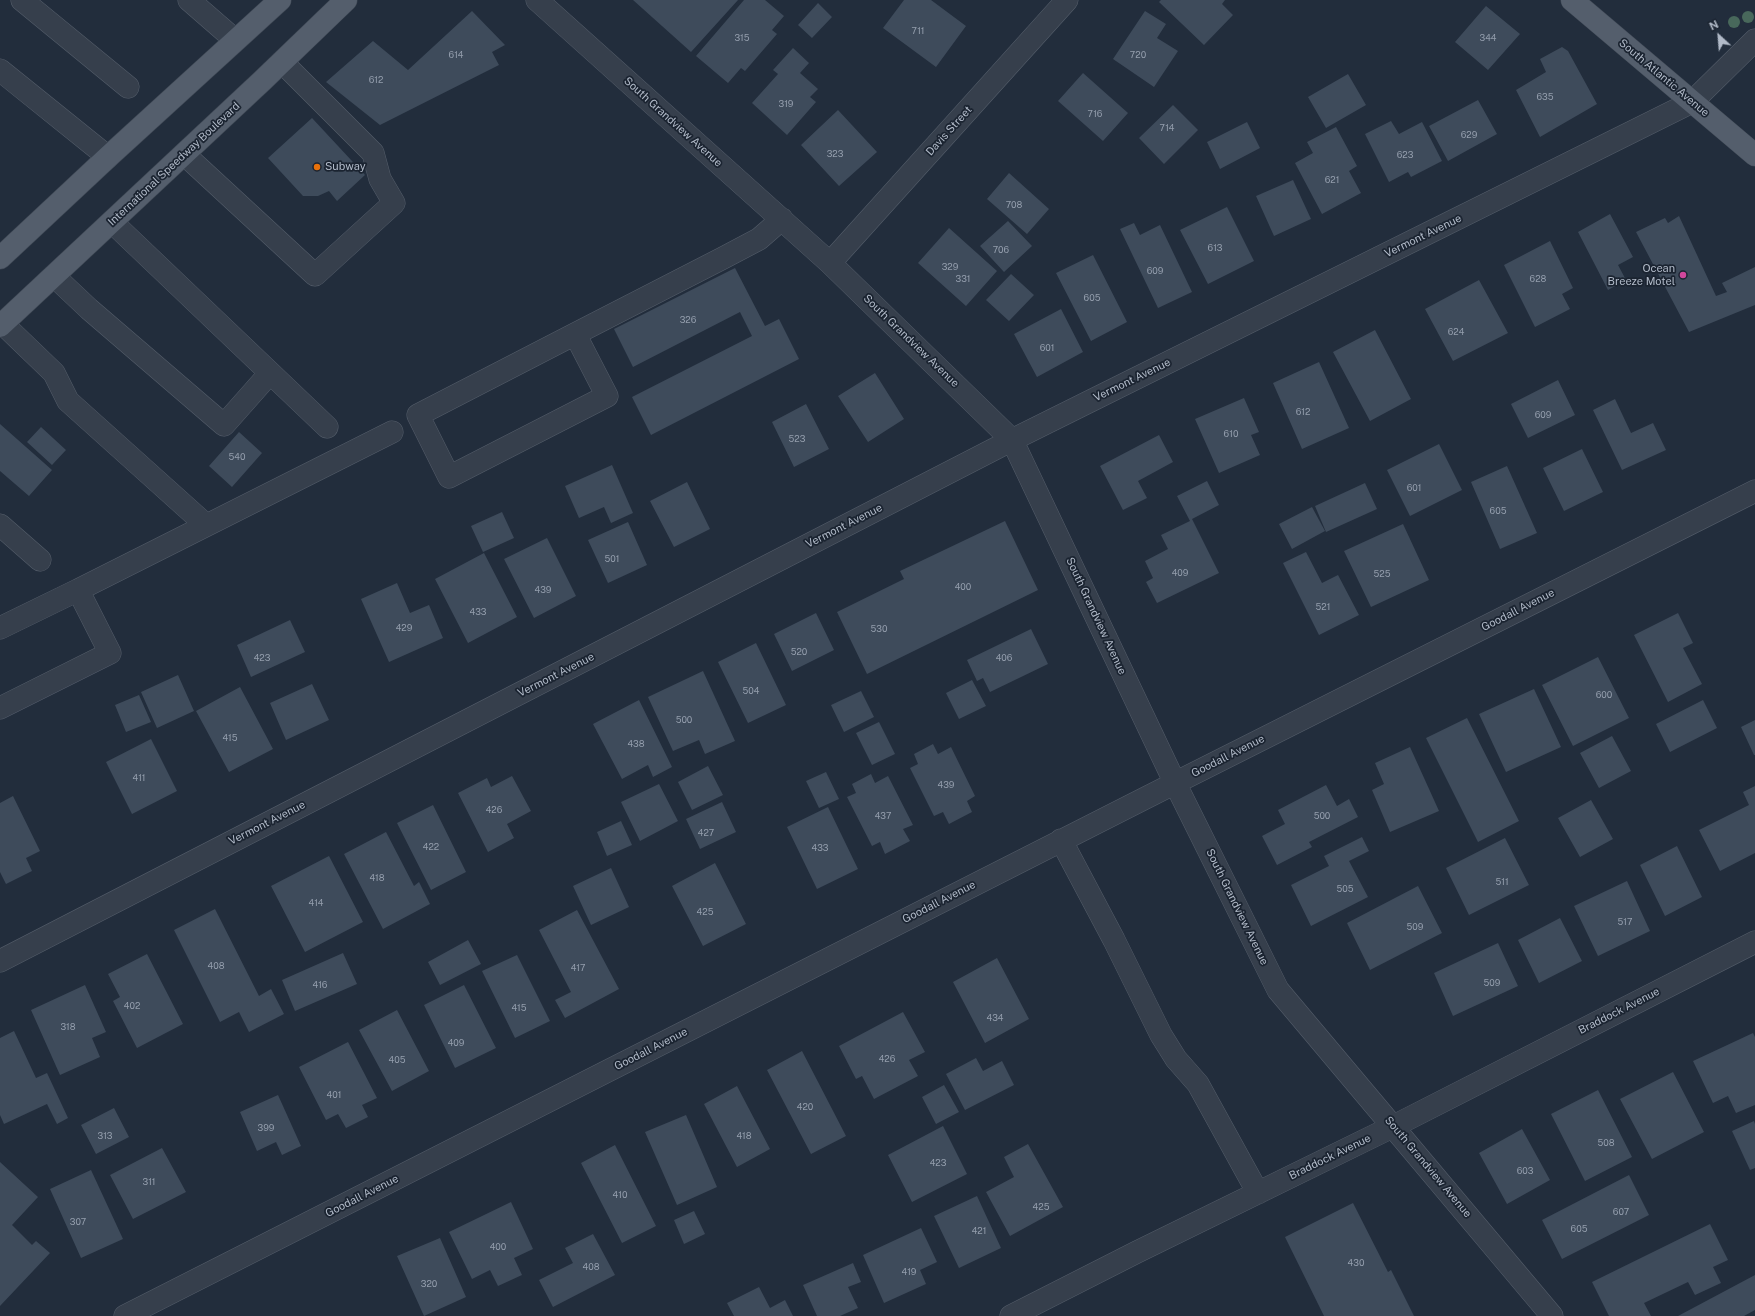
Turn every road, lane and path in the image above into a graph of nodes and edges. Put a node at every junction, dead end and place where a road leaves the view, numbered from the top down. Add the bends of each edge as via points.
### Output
1 (22, 0) edge
2 (189, 0) edge
3 (280, 0) edge
4 (346, 0) edge
5 (537, 0) edge
6 (1067, 0) edge
7 (1572, 0) edge
8 (235, 40) junction
9 (1755, 40) edge
10 (282, 62) junction
11 (0, 70) edge
12 (128, 87) dead end
13 (1692, 102) junction
14 (184, 154) junction
15 (1755, 155) edge
16 (108, 157) junction
17 (782, 219) junction
18 (112, 222) junction
19 (0, 258) edge
20 (830, 263) junction
21 (54, 276) junction
22 (1, 325) edge
23 (575, 334) junction
24 (270, 373) junction
25 (327, 427) dead end
26 (392, 432) dead end
27 (1012, 440) junction
28 (1755, 491) edge
29 (0, 525) edge
30 (206, 526) junction
31 (40, 560) dead end
32 (78, 590) junction
33 (0, 628) edge
34 (0, 708) edge
35 (1175, 782) junction
36 (1061, 840) junction
37 (1755, 942) edge
38 (0, 961) edge
39 (1394, 1126) junction
40 (1258, 1192) junction
41 (125, 1316) edge
42 (1011, 1316) edge
43 (1552, 1316) edge

1 - 12 street
2 - 8 street
3 - 8 main road
4 - 10 main road, International Speedway Boulevard
5 - 17 street, South Grandview Avenue
6 - 20 street, Davis Street
7 - 13 main road, South Atlantic Avenue
8 - 16 main road
9 - 13 street, Vermont Avenue
10 - 14 main road, International Speedway Boulevard
10 - 14 street via 373,153 380,179 394,203 316,275
11 - 16 street
13 - 15 main road, South Atlantic Avenue
13 - 27 street, Vermont Avenue
14 - 18 main road, International Speedway Boulevard
16 - 19 main road
17 - 20 street, South Grandview Avenue
17 - 23 street via 759,239
18 - 21 main road, International Speedway Boulevard
18 - 24 street
20 - 27 street, South Grandview Avenue
21 - 22 main road, International Speedway Boulevard
21 - 24 street via 224,425
22 - 30 street via 54,374 68,401
23 - 23 street via 607,396 450,477 418,415
24 - 25 street
26 - 30 street
27 - 35 street, South Grandview Avenue
27 - 38 street, Vermont Avenue
28 - 35 street, Goodall Avenue
29 - 31 street
30 - 32 street
32 - 33 street
32 - 34 street via 110,653
35 - 36 street, Goodall Avenue
35 - 39 street, South Grandview Avenue via 1278,990
36 - 40 street via 1161,1035 1176,1059 1198,1084
36 - 41 street, Goodall Avenue
37 - 39 street, Braddock Avenue
39 - 40 street, Braddock Avenue
39 - 43 street, South Grandview Avenue
40 - 42 street, Braddock Avenue

